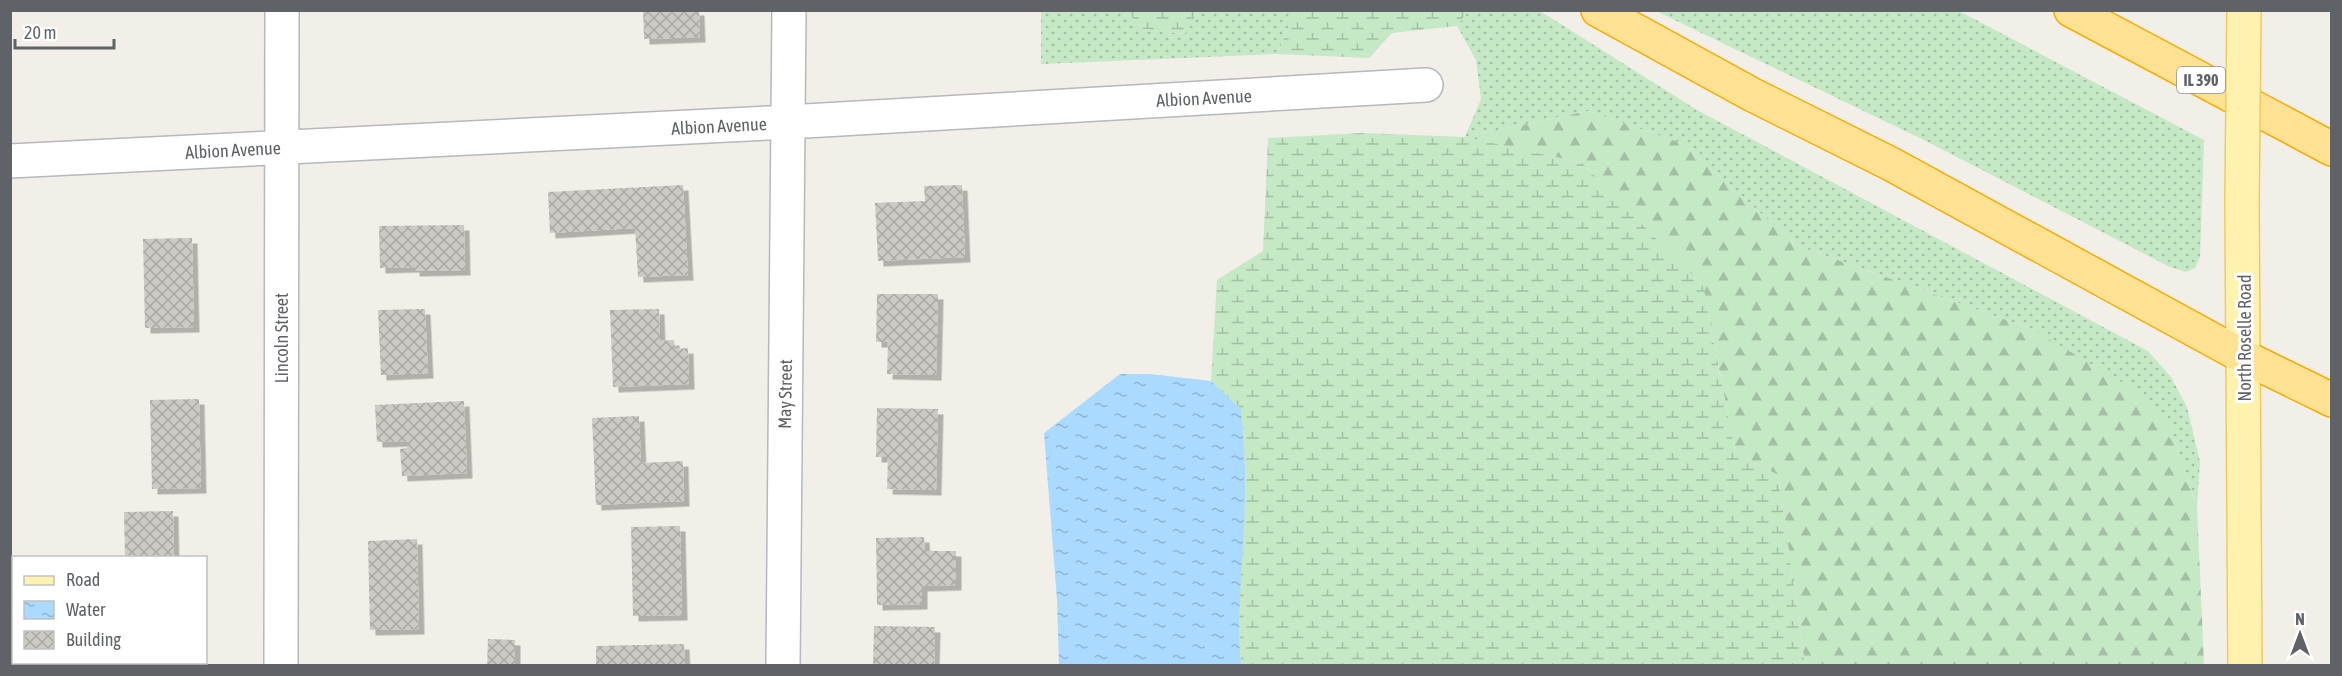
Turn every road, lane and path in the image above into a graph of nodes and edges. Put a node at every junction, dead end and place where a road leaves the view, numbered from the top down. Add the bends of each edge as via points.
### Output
1 (282, 10) edge
2 (789, 10) edge
3 (1598, 10) edge
4 (2071, 10) edge
5 (2244, 10) edge
6 (1426, 85) dead end
7 (788, 122) junction
8 (282, 148) junction
9 (2331, 149) edge
10 (10, 161) edge
11 (2244, 357) junction
12 (2331, 400) edge
13 (281, 666) edge
14 (783, 666) edge
15 (2245, 666) edge

1 - 8 street, Lincoln Street
2 - 7 street, May Street
3 - 11 highway
4 - 9 highway, IL 390
5 - 11 main road, North Roselle Road, bridge
6 - 7 street, Albion Avenue
7 - 8 street, Albion Avenue
7 - 14 street, May Street
8 - 10 street, Albion Avenue
8 - 13 street, Lincoln Street
11 - 12 highway
11 - 15 main road, North Roselle Road

